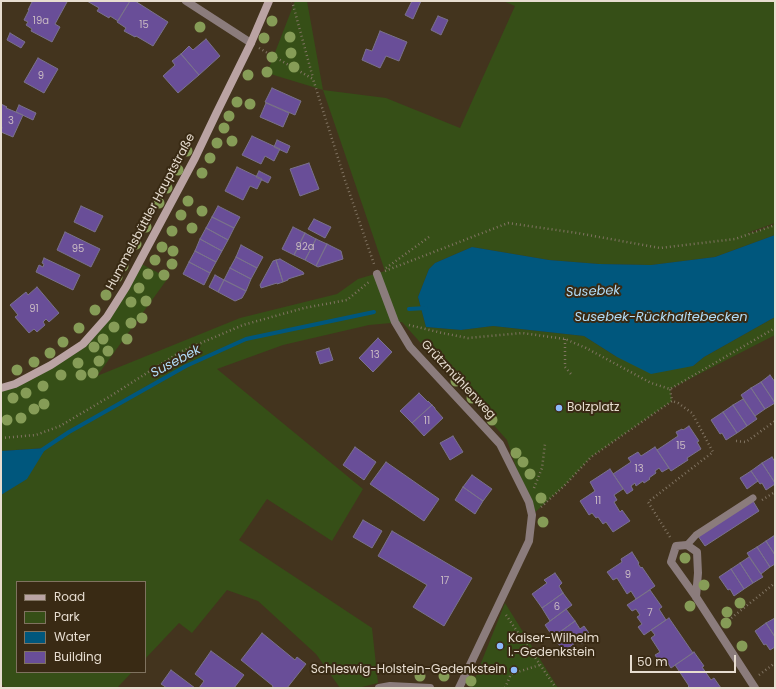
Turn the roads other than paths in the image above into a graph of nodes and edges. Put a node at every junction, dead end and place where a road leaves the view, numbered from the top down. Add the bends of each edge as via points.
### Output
1 (186, 1) edge
2 (269, 1) edge
3 (251, 43) junction
4 (378, 274) road end
5 (1, 388) edge
6 (755, 500) road end
7 (687, 545) junction
8 (696, 597) junction
9 (753, 685) edge
10 (379, 688) edge
11 (430, 688) edge
12 (460, 688) edge

1 - 3 street
2 - 3 main road, Hummelsbüttler Hauptstraße
3 - 5 main road, Hummelsbüttler Hauptstraße via 192,165 107,317 82,344 51,365 15,384
4 - 12 street, Grützmühlenweg via 395,322 410,347 500,444 529,502 532,515 529,541
6 - 7 lane via 696,535
7 - 8 street via 696,552
7 - 8 street via 676,546 671,562
8 - 9 street
10 - 11 street

